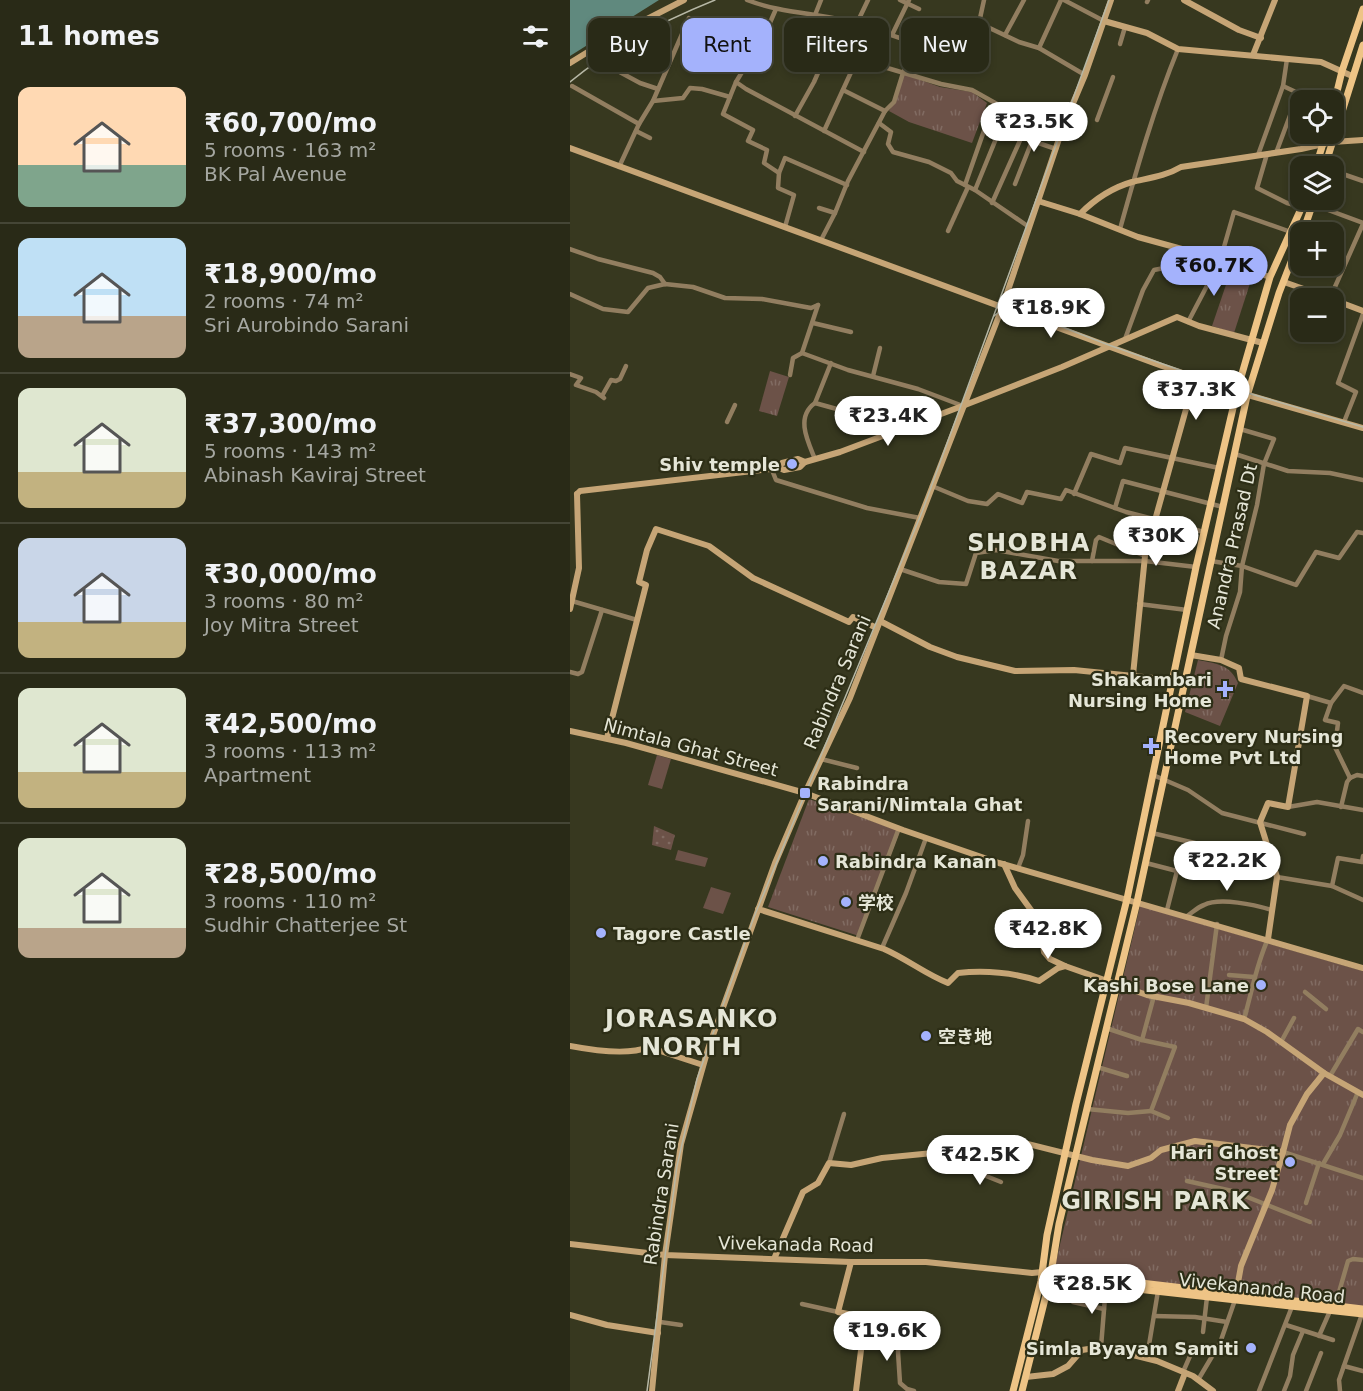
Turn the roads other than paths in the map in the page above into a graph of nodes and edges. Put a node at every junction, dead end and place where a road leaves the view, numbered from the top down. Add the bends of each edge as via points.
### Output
1 (684, 0) edge
2 (747, 0) edge
3 (821, 0) edge
4 (868, 0) edge
5 (900, 0) edge
6 (984, 0) edge
7 (1024, 0) edge
8 (1063, 0) edge
9 (1111, 0) edge
10 (1184, 0) edge
11 (1275, 0) edge
12 (908, 2) edge
13 (776, 9) junction
14 (919, 9) dead end
15 (1363, 9) edge
16 (815, 15) junction
17 (831, 18) edge
18 (859, 18) edge
19 (980, 18) edge
20 (1104, 21) junction
21 (989, 27) edge
22 (1125, 27) junction
23 (1360, 27) edge
24 (682, 34) edge
25 (889, 34) edge
26 (1363, 34) edge
27 (892, 35) junction
28 (1005, 35) junction
29 (901, 37) edge
30 (1354, 37) junction
31 (1261, 38) junction
32 (1120, 44) dead end
33 (1363, 45) edge
34 (1039, 48) junction
35 (1178, 49) junction
36 (1253, 55) junction
37 (1287, 59) junction
38 (570, 63) edge
39 (889, 68) edge
40 (1342, 71) junction
41 (620, 72) edge
42 (818, 72) edge
43 (851, 72) edge
44 (903, 73) junction
45 (1085, 75) junction
46 (1352, 76) junction
47 (1113, 77) dead end
48 (736, 82) junction
49 (572, 86) dead end
50 (1283, 86) junction
51 (658, 89) junction
52 (843, 90) junction
53 (1290, 90) edge
54 (1337, 90) edge
55 (730, 97) junction
56 (653, 101) junction
57 (1344, 102) edge
58 (885, 111) junction
59 (1290, 115) edge
60 (795, 116) junction
61 (1097, 120) dead end
62 (879, 123) junction
63 (639, 124) junction
64 (1063, 127) junction
65 (1000, 129) junction
66 (636, 131) junction
67 (824, 131) junction
68 (1022, 136) junction
69 (651, 138) dead end
70 (1363, 140) edge
71 (1032, 141) junction
72 (1344, 141) edge
73 (1324, 144) joint
74 (570, 148) edge
75 (1056, 149) junction
76 (864, 152) junction
77 (1276, 153) junction
78 (1267, 154) junction
79 (1258, 155) junction
80 (1320, 156) edge
81 (619, 167) junction
82 (779, 173) junction
83 (1344, 175) edge
84 (1134, 182) junction
85 (1363, 182) edge
86 (1015, 184) dead end
87 (847, 185) junction
88 (967, 186) junction
89 (975, 190) junction
90 (1038, 201) junction
91 (992, 203) junction
92 (1290, 203) edge
93 (819, 208) dead end
94 (1331, 210) edge
95 (835, 213) junction
96 (1080, 214) junction
97 (1363, 224) edge
98 (785, 227) junction
99 (1029, 227) junction
100 (1120, 229) junction
101 (948, 231) dead end
102 (1290, 232) edge
103 (1290, 234) edge
104 (821, 240) junction
105 (570, 249) edge
106 (1183, 249) junction
107 (1220, 261) junction
108 (1174, 266) junction
109 (1290, 266) edge
110 (1270, 277) junction
111 (1210, 280) junction
112 (1284, 282) junction
113 (665, 284) junction
114 (1301, 288) edge
115 (1336, 288) edge
116 (570, 294) edge
117 (1344, 305) edge
118 (1002, 308) junction
119 (1363, 313) edge
120 (1188, 322) junction
121 (813, 323) junction
122 (851, 332) dead end
123 (1125, 339) junction
124 (1252, 340) junction
125 (1263, 343) junction
126 (1109, 346) junction
127 (880, 348) dead end
128 (802, 353) junction
129 (831, 363) junction
130 (626, 366) dead end
131 (570, 374) edge
132 (790, 375) dead end
133 (873, 376) junction
134 (1195, 377) junction
135 (1237, 391) junction
136 (1248, 395) junction
137 (815, 404) junction
138 (735, 405) dead end
139 (963, 406) junction
140 (727, 422) dead end
141 (1344, 422) junction
142 (1363, 428) edge
143 (1240, 429) junction
144 (896, 431) junction
145 (1235, 454) junction
146 (815, 459) junction
147 (1173, 459) junction
148 (1264, 464) junction
149 (1219, 468) junction
150 (776, 469) junction
151 (1363, 480) edge
152 (932, 486) junction
153 (573, 492) edge
154 (1164, 493) junction
155 (1074, 494) junction
156 (1211, 504) junction
157 (1223, 507) junction
158 (1115, 508) junction
159 (920, 518) junction
160 (1155, 520) junction
161 (1204, 532) junction
162 (1363, 533) edge
163 (1145, 559) junction
164 (1092, 561) junction
165 (1211, 561) junction
166 (1242, 566) junction
167 (1196, 567) junction
168 (900, 569) junction
169 (572, 601) junction
170 (1139, 604) junction
171 (570, 609) edge
172 (602, 610) junction
173 (1187, 610) junction
174 (637, 620) junction
175 (880, 621) junction
176 (877, 628) junction
177 (1191, 655) junction
178 (1221, 660) junction
179 (570, 672) edge
180 (1132, 675) junction
181 (1173, 680) junction
182 (1363, 693) edge
183 (1307, 696) junction
184 (1331, 703) junction
185 (570, 731) edge
186 (607, 738) junction
187 (822, 759) junction
188 (857, 768) dead end
189 (1153, 775) junction
190 (1363, 776) edge
191 (1350, 778) junction
192 (1164, 779) junction
193 (805, 793) junction
194 (1288, 807) junction
195 (1341, 807) junction
196 (1363, 810) edge
197 (1028, 821) dead end
198 (1260, 822) junction
199 (899, 828) junction
200 (1152, 833) junction
201 (1304, 834) dead end
202 (926, 838) junction
203 (1198, 854) dead end
204 (1363, 856) edge
205 (1271, 859) junction
206 (1224, 861) dead end
207 (1146, 863) junction
208 (1004, 864) junction
209 (1018, 868) junction
210 (1276, 877) junction
211 (1332, 886) junction
212 (1127, 899) junction
213 (1363, 900) edge
214 (1137, 902) junction
215 (758, 909) junction
216 (1167, 910) junction
217 (1272, 910) junction
218 (1187, 916) junction
219 (1217, 924) junction
220 (1268, 939) junction
221 (857, 940) junction
222 (882, 948) junction
223 (1065, 966) junction
224 (1363, 968) edge
225 (1229, 975) dead end
226 (1254, 977) junction
227 (1106, 981) junction
228 (1117, 985) junction
229 (1209, 987) junction
230 (1222, 990) dead end
231 (1305, 992) dead end
232 (1154, 996) junction
233 (1206, 1008) junction
234 (1326, 1009) dead end
235 (1294, 1018) dead end
236 (1244, 1019) junction
237 (1106, 1028) junction
238 (1360, 1031) edge
239 (1142, 1040) junction
240 (1281, 1042) junction
241 (570, 1046) edge
242 (703, 1065) junction
243 (1097, 1067) junction
244 (1327, 1074) junction
245 (1127, 1076) dead end
246 (1361, 1094) edge
247 (1087, 1109) junction
248 (1151, 1111) junction
249 (844, 1114) dead end
250 (1168, 1118) dead end
251 (1065, 1152) junction
252 (1283, 1152) junction
253 (1077, 1155) junction
254 (829, 1163) junction
255 (1321, 1163) junction
256 (966, 1168) dead end
257 (1363, 1178) edge
258 (1187, 1181) dead end
259 (1001, 1182) dead end
260 (1306, 1203) dead end
261 (1265, 1205) junction
262 (1310, 1222) dead end
263 (570, 1244) edge
264 (665, 1255) junction
265 (774, 1259) junction
266 (1363, 1260) edge
267 (851, 1262) junction
268 (1042, 1275) junction
269 (1051, 1276) junction
270 (1106, 1285) junction
271 (1158, 1292) junction
272 (1207, 1297) junction
273 (1235, 1298) junction
274 (1073, 1302) dead end
275 (802, 1304) dead end
276 (1293, 1304) junction
277 (1104, 1309) junction
278 (1333, 1309) junction
279 (838, 1312) junction
280 (1363, 1313) edge
281 (570, 1315) edge
282 (1154, 1316) junction
283 (868, 1318) junction
284 (1205, 1318) junction
285 (660, 1322) junction
286 (1227, 1322) junction
287 (681, 1325) dead end
288 (1286, 1325) junction
289 (901, 1329) junction
290 (1303, 1331) junction
291 (1203, 1332) dead end
292 (658, 1333) junction
293 (1319, 1336) junction
294 (925, 1338) dead end
295 (1333, 1340) dead end
296 (1101, 1347) junction
297 (1194, 1347) dead end
298 (1321, 1353) dead end
299 (1147, 1357) junction
300 (1344, 1366) junction
301 (1363, 1371) edge
302 (1184, 1372) junction
303 (1026, 1377) junction
304 (1198, 1380) junction
305 (652, 1391) edge
306 (856, 1391) edge
307 (914, 1391) edge
308 (1013, 1391) edge
309 (1022, 1391) edge
310 (1178, 1391) edge
311 (1213, 1391) edge
312 (1259, 1391) edge
313 (1284, 1391) edge
314 (1306, 1391) edge
315 (1340, 1391) edge

1 - 38 street
2 - 13 street
3 - 16 street
4 - 18 street
5 - 12 street
6 - 19 street
7 - 28 street
8 - 20 street
8 - 34 street
9 - 20 street, Rabindra Sarani
10 - 31 street
11 - 31 street
12 - 14 street
12 - 27 street
13 - 16 street
13 - 48 street
15 - 23 main road
16 - 17 street
20 - 22 street
20 - 45 street, Rabindra Sarani
21 - 28 street
22 - 32 street
22 - 35 street via 1148,33
23 - 30 main road
24 - 51 street
25 - 27 street
26 - 30 main road
27 - 29 street
28 - 34 street
30 - 40 main road
31 - 36 street
33 - 46 main road
34 - 45 street
35 - 36 street
35 - 84 street via 1146,136
36 - 37 street
37 - 40 street via 1321,62
37 - 50 street
39 - 44 street
40 - 46 street
40 - 54 main road
41 - 51 street
42 - 60 street
43 - 52 street
44 - 58 street via 894,102
44 - 64 street via 972,90 997,104
45 - 64 street, Rabindra Sarani
46 - 57 main road
47 - 61 street
48 - 55 street
48 - 60 street
49 - 63 street
50 - 53 street
50 - 79 street
51 - 56 street
52 - 58 street
52 - 67 street
55 - 56 street via 690,88 683,98
55 - 82 street via 723,114 753,130 748,141 767,150 764,163
56 - 63 street
58 - 62 street
59 - 77 street
60 - 67 street
62 - 76 street
62 - 88 street via 891,132 888,144 893,152 929,162
63 - 66 street
64 - 75 street, Rabindra Sarani
65 - 68 street
65 - 88 street via 986,125
65 - 89 street
66 - 69 street
66 - 81 street
67 - 76 street
68 - 71 street
68 - 91 street
70 - 72 street
71 - 75 street
71 - 86 street
73 - 77 street
73 - 80 main road
74 - 81 street
75 - 90 street, Rabindra Sarani
76 - 87 street
77 - 78 street
78 - 79 street
78 - 92 street via 1257,188
79 - 84 street via 1181,167
81 - 98 street
82 - 87 street via 785,158
82 - 98 street via 778,188 794,195
83 - 85 street
84 - 96 street via 1106,192
84 - 100 street
87 - 95 street
88 - 89 street
88 - 101 street
89 - 91 street
90 - 96 street
90 - 99 street, Rabindra Sarani
91 - 99 street
93 - 95 street
94 - 97 street
95 - 104 street
96 - 100 street
97 - 115 street
98 - 104 street
99 - 118 street, Rabindra Sarani
100 - 106 street
102 - 107 street via 1234,212
103 - 110 main road
104 - 118 street
105 - 113 street via 653,273
106 - 107 street
106 - 108 street
107 - 110 street
107 - 111 street
108 - 111 street
108 - 123 street via 1154,270
109 - 112 main road
110 - 124 main road
111 - 120 street
112 - 114 street
112 - 125 main road
113 - 116 street via 648,288 628,312 603,309
113 - 121 street via 693,287 725,298 762,299 812,308 818,305
117 - 119 street
118 - 126 street
118 - 139 street, Rabindra Sarani
119 - 141 street via 1338,383 1356,392
120 - 123 street via 1177,317
120 - 124 street
121 - 122 street
121 - 128 street
123 - 126 street
124 - 125 street
124 - 135 main road
125 - 136 main road
126 - 134 street
126 - 139 street
127 - 133 street
128 - 129 street
128 - 132 street via 793,358
129 - 133 street
129 - 137 street
130 - 131 street via 620,379 611,380 603,397 576,385 581,378
133 - 139 street
134 - 135 street
134 - 147 street
135 - 136 street
135 - 149 main road
136 - 141 street
136 - 143 main road
137 - 144 street
137 - 146 street via 809,407 803,429
138 - 140 street
139 - 144 street
139 - 152 street, Rabindra Sarani
141 - 142 street
143 - 145 main road
143 - 148 street, Anandra Prasad Dt via 1274,439
144 - 146 street
145 - 148 street
145 - 157 main road
146 - 150 street via 800,466
147 - 149 street
147 - 154 street
147 - 155 street via 1125,448 1120,463 1091,454
148 - 151 street via 1288,471 1330,473
148 - 166 street, Anandra Prasad Dt
149 - 156 main road
150 - 153 street
150 - 159 street via 776,480 867,508
152 - 155 street via 968,501 987,504 998,494 1022,503 1027,492 1061,500 1066,490
152 - 159 street, Rabindra Sarani
153 - 169 street via 579,568
154 - 156 street
154 - 158 street via 1123,481
154 - 160 street
155 - 158 street
156 - 157 street
156 - 161 main road
157 - 165 main road
158 - 160 street
159 - 168 street, Rabindra Sarani
160 - 161 street
160 - 163 street
161 - 167 main road
162 - 166 street via 1357,532 1340,558 1316,552 1296,585
163 - 164 street
163 - 164 street via 1099,537
163 - 167 street
163 - 170 street
164 - 168 street via 1058,561 996,550 976,554 966,584 939,582
165 - 166 street
165 - 177 main road
166 - 178 street, Anandra Prasad Dt via 1240,592
167 - 173 main road
168 - 175 street, Rabindra Sarani
169 - 171 street
169 - 172 street
170 - 173 street
170 - 180 street
172 - 174 street
172 - 179 street via 582,672
173 - 181 main road
174 - 176 street via 646,585 639,582 656,529 701,542 753,578 849,622 852,617
174 - 186 street
175 - 176 street, Rabindra Sarani
175 - 180 street via 957,657 1015,671 1074,670
176 - 187 street, Rabindra Sarani
177 - 178 street
177 - 192 main road
178 - 183 street via 1239,668 1241,679
180 - 181 street
181 - 189 main road
182 - 184 street via 1344,686
183 - 184 street
183 - 194 street
184 - 191 street via 1325,720 1338,723 1335,747
185 - 186 street, Nimtala Ghat Street
186 - 193 street, Nimtala Ghat Street
187 - 188 street
187 - 193 street, Rabindra Sarani
189 - 192 street
189 - 212 main road
190 - 191 street
191 - 195 street
192 - 198 street via 1222,813
192 - 200 main road
193 - 199 street, Nimtala Ghat Street
193 - 215 street, Rabindra Sarani
194 - 195 street via 1317,802
194 - 198 street via 1268,803
195 - 196 street
197 - 209 street
198 - 201 street
198 - 205 street
199 - 202 street, Nimtala Ghat Street
199 - 221 street
200 - 203 street via 1199,844
200 - 207 main road
202 - 208 street, Nimtala Ghat Street
202 - 222 street
204 - 211 street via 1362,862 1338,858
205 - 206 street
205 - 210 street
207 - 214 main road
207 - 216 street via 1177,871
208 - 209 street, Nimtala Ghat Street
208 - 223 street via 1015,888 1039,921 1044,952
209 - 212 street, Nimtala Ghat Street
210 - 211 street
210 - 217 street
211 - 213 street
212 - 214 street, Nimtala Ghat Street
212 - 227 main road
214 - 216 street, Nimtala Ghat Street
214 - 228 main road
215 - 221 street
215 - 242 street, Rabindra Sarani
216 - 218 street, Nimtala Ghat Street
217 - 218 street via 1254,904 1217,903 1205,904
217 - 220 street
218 - 219 street, Nimtala Ghat Street
219 - 220 street, Nimtala Ghat Street
219 - 229 street
220 - 224 street, Nimtala Ghat Street
220 - 226 street
221 - 222 street
222 - 223 street via 948,983 958,973 984,970 1039,981
223 - 227 street
225 - 226 street
226 - 236 street
227 - 228 street
227 - 251 main road
228 - 232 street
228 - 237 main road
229 - 230 street
229 - 233 street
231 - 234 street
232 - 233 street
232 - 239 street
233 - 236 street
235 - 240 street
236 - 240 street
237 - 239 street
237 - 243 main road
238 - 244 street
239 - 248 street via 1174,1047
240 - 244 street
241 - 242 street via 608,1051 648,1047
242 - 264 street, Rabindra Sarani via 681,1144
243 - 245 street
243 - 247 main road
244 - 246 street
244 - 252 street via 1307,1094 1290,1125
246 - 255 street
247 - 248 street
247 - 253 main road
248 - 250 street
249 - 254 street
251 - 253 street
251 - 254 street via 1001,1140 968,1152 882,1158 851,1165
251 - 268 main road
252 - 253 street via 1202,1140 1161,1150 1128,1166
252 - 255 street
252 - 261 street
253 - 269 main road via 1059,1224
254 - 265 street via 818,1184 803,1192
255 - 257 street
255 - 260 street
256 - 259 street
258 - 261 street via 1232,1191
261 - 262 street
261 - 273 street via 1241,1266
263 - 264 street, Vivekanada Road
264 - 265 street, Vivekanada Road
264 - 285 street, Rabindra Sarani
265 - 267 street, Vivekanada Road
266 - 278 street via 1348,1261
267 - 268 street, Vivekanada Road via 926,1262
267 - 279 street
268 - 269 main road
268 - 308 main road
269 - 270 main road, Vivekananda Road
269 - 273 main road, Vivekananda Road
269 - 303 main road
270 - 271 main road, Vivekananda Road
270 - 277 street
271 - 272 main road, Vivekananda Road
271 - 282 street
272 - 273 main road, Vivekananda Road
272 - 284 street
273 - 276 main road, Vivekananda Road
273 - 286 street
274 - 277 street
275 - 279 street
276 - 278 main road, Vivekananda Road
276 - 288 street
277 - 296 street
278 - 280 main road, Vivekananda Road
278 - 293 street
279 - 283 street
280 - 300 street
281 - 292 street
282 - 284 street
282 - 299 street
283 - 289 street
283 - 306 street
284 - 286 street
284 - 291 street
285 - 287 street
285 - 292 street, Rabindra Sarani
286 - 304 street via 1220,1343
288 - 290 street
288 - 312 street
289 - 294 street
289 - 307 street via 900,1383
290 - 293 street
290 - 313 street
292 - 305 street, Rabindra Sarani
293 - 295 street
296 - 299 street
296 - 303 street via 1082,1350 1068,1366 1053,1374
297 - 302 street
298 - 314 street
299 - 302 street
300 - 301 street
300 - 315 street
302 - 304 street
302 - 310 street
303 - 309 main road
304 - 311 street

